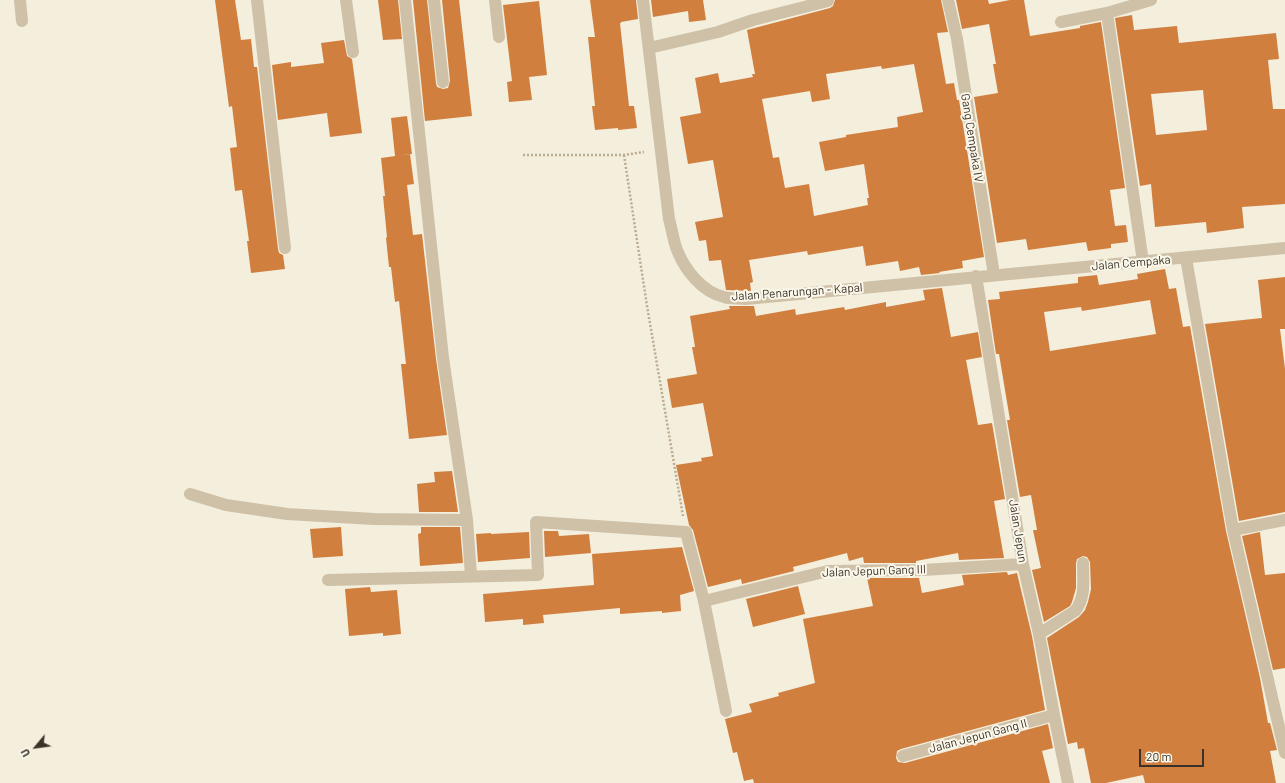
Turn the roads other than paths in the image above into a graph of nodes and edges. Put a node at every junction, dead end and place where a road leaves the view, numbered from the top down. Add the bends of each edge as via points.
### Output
1 (20, 0) edge
2 (257, 0) edge
3 (346, 0) edge
4 (406, 0) edge
5 (434, 0) edge
6 (495, 0) edge
7 (643, 0) edge
8 (948, 0) edge
9 (1151, 0) edge
10 (828, 1) dead end
11 (1107, 13) junction
12 (22, 21) dead end
13 (1061, 22) dead end
14 (499, 37) dead end
15 (649, 48) junction
16 (353, 52) dead end
17 (443, 82) dead end
18 (285, 248) dead end
19 (1285, 248) edge
20 (1186, 258) junction
21 (1143, 262) junction
22 (994, 275) junction
23 (976, 276) junction
24 (190, 494) dead end
25 (467, 520) junction
26 (1285, 520) edge
27 (1233, 530) junction
28 (1023, 564) junction
29 (1083, 564) dead end
30 (471, 576) junction
31 (328, 580) dead end
32 (704, 601) junction
33 (1039, 634) junction
34 (726, 711) dead end
35 (1054, 715) junction
36 (1285, 753) edge
37 (903, 756) dead end
38 (1068, 783) edge

1 - 12 street
2 - 18 street
3 - 16 street
4 - 25 street via 443,358
5 - 17 street
6 - 14 street
7 - 15 street, Jalan Penarungan - Kapal
8 - 22 street, Gang Cempaka IV via 957,39
9 - 11 street
10 - 15 street via 753,20 718,32
11 - 13 street
11 - 21 street
15 - 23 street, Jalan Penarungan - Kapal via 669,219 677,250 686,267 697,281 711,292 724,298 746,298
19 - 20 street, Jalan Cempaka
20 - 21 street, Jalan Cempaka
20 - 27 street
21 - 22 street, Jalan Cempaka
22 - 23 street, Jalan Cempaka
23 - 28 street, Jalan Jepun
24 - 25 street via 226,505 287,514 374,519
25 - 30 street
26 - 27 street
27 - 36 street
28 - 32 street, Jalan Jepun Gang III via 923,570 828,570
28 - 33 street, Jalan Jepun
29 - 33 street via 1084,585 1079,606
30 - 31 street
30 - 32 street via 538,575 536,522 686,532
32 - 34 street
33 - 35 street, Jalan Jepun
35 - 37 street, Jalan Jepun Gang II
35 - 38 street, Jalan Jepun

